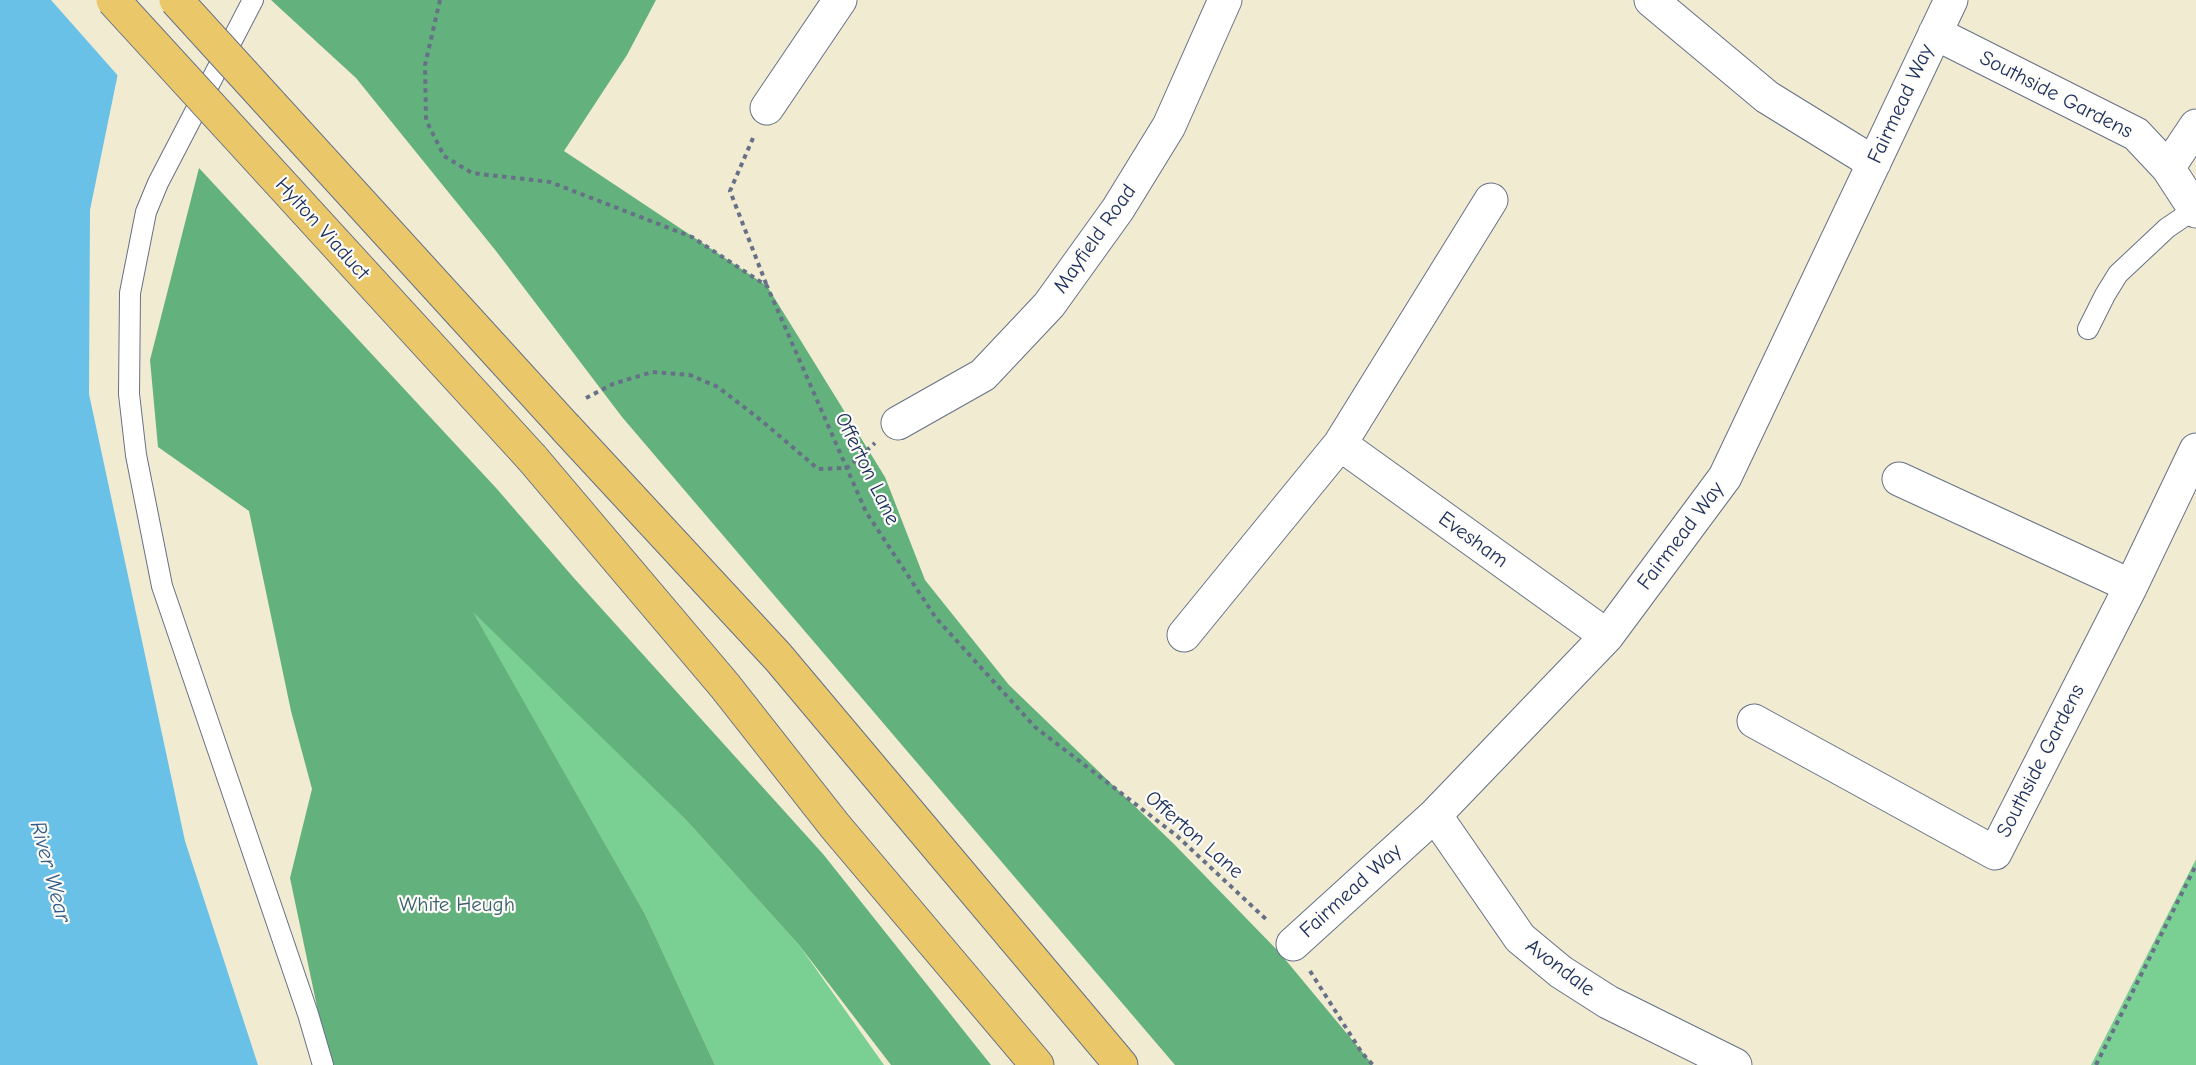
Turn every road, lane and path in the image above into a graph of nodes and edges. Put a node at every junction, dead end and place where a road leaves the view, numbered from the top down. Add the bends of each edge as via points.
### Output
1 (113, 0) edge
2 (176, 0) edge
3 (253, 0) edge
4 (440, 0) edge
5 (840, 0) edge
6 (1226, 0) edge
7 (1652, 0) edge
8 (1952, 0) edge
9 (1935, 33) junction
10 (767, 108) joint
11 (2196, 126) edge
12 (1874, 163) junction
13 (2168, 168) junction
14 (1491, 200) dead end
15 (2195, 210) edge
16 (767, 286) junction
17 (2088, 330) dead end
18 (586, 398) dead end
19 (898, 423) joint
20 (1340, 444) junction
21 (2196, 450) edge
22 (847, 468) junction
23 (1899, 479) dead end
24 (2131, 586) junction
25 (1184, 635) dead end
26 (1607, 636) junction
27 (1754, 721) dead end
28 (1435, 815) junction
29 (2196, 865) edge
30 (1293, 944) junction
31 (323, 1065) edge
32 (1037, 1065) edge
33 (1121, 1065) edge
34 (1373, 1065) edge
35 (1735, 1065) edge
36 (2096, 1065) edge

1 - 32 highway, Hylton Viaduct, bridge via 532,458
2 - 33 highway, bridge via 778,657
3 - 31 lane via 146,212 130,293 129,394 136,455 162,586
4 - 16 path via 425,65 426,120 444,156 472,173 550,182 692,237
5 - 10 street
6 - 19 street, Mayfield Road via 1169,126 1118,209 1049,305 983,375
7 - 12 street via 1767,97
8 - 9 street, Fairmead Way
9 - 12 street, Fairmead Way
9 - 13 street, Southside Gardens via 2136,134
10 - 16 path, Offerton Lane via 730,191
11 - 13 street
12 - 26 street, Fairmead Way via 1725,477
13 - 15 street, Southside Gardens
14 - 20 street
15 - 17 lane via 2167,228 2118,274
16 - 22 path, Offerton Lane
18 - 22 path via 613,384 652,372 690,375 718,387 818,469
19 - 22 path
20 - 25 street
20 - 26 street, Evesham
21 - 24 street, Southside Gardens
22 - 30 path, Offerton Lane via 866,512 936,618 1035,727 1177,836
23 - 24 street
24 - 27 street, Southside Gardens via 1995,853
26 - 28 street, Fairmead Way
28 - 30 street, Fairmead Way
28 - 35 street, Avondale via 1520,938 1561,972 1608,1002
29 - 36 path
30 - 34 path, Offerton Lane

